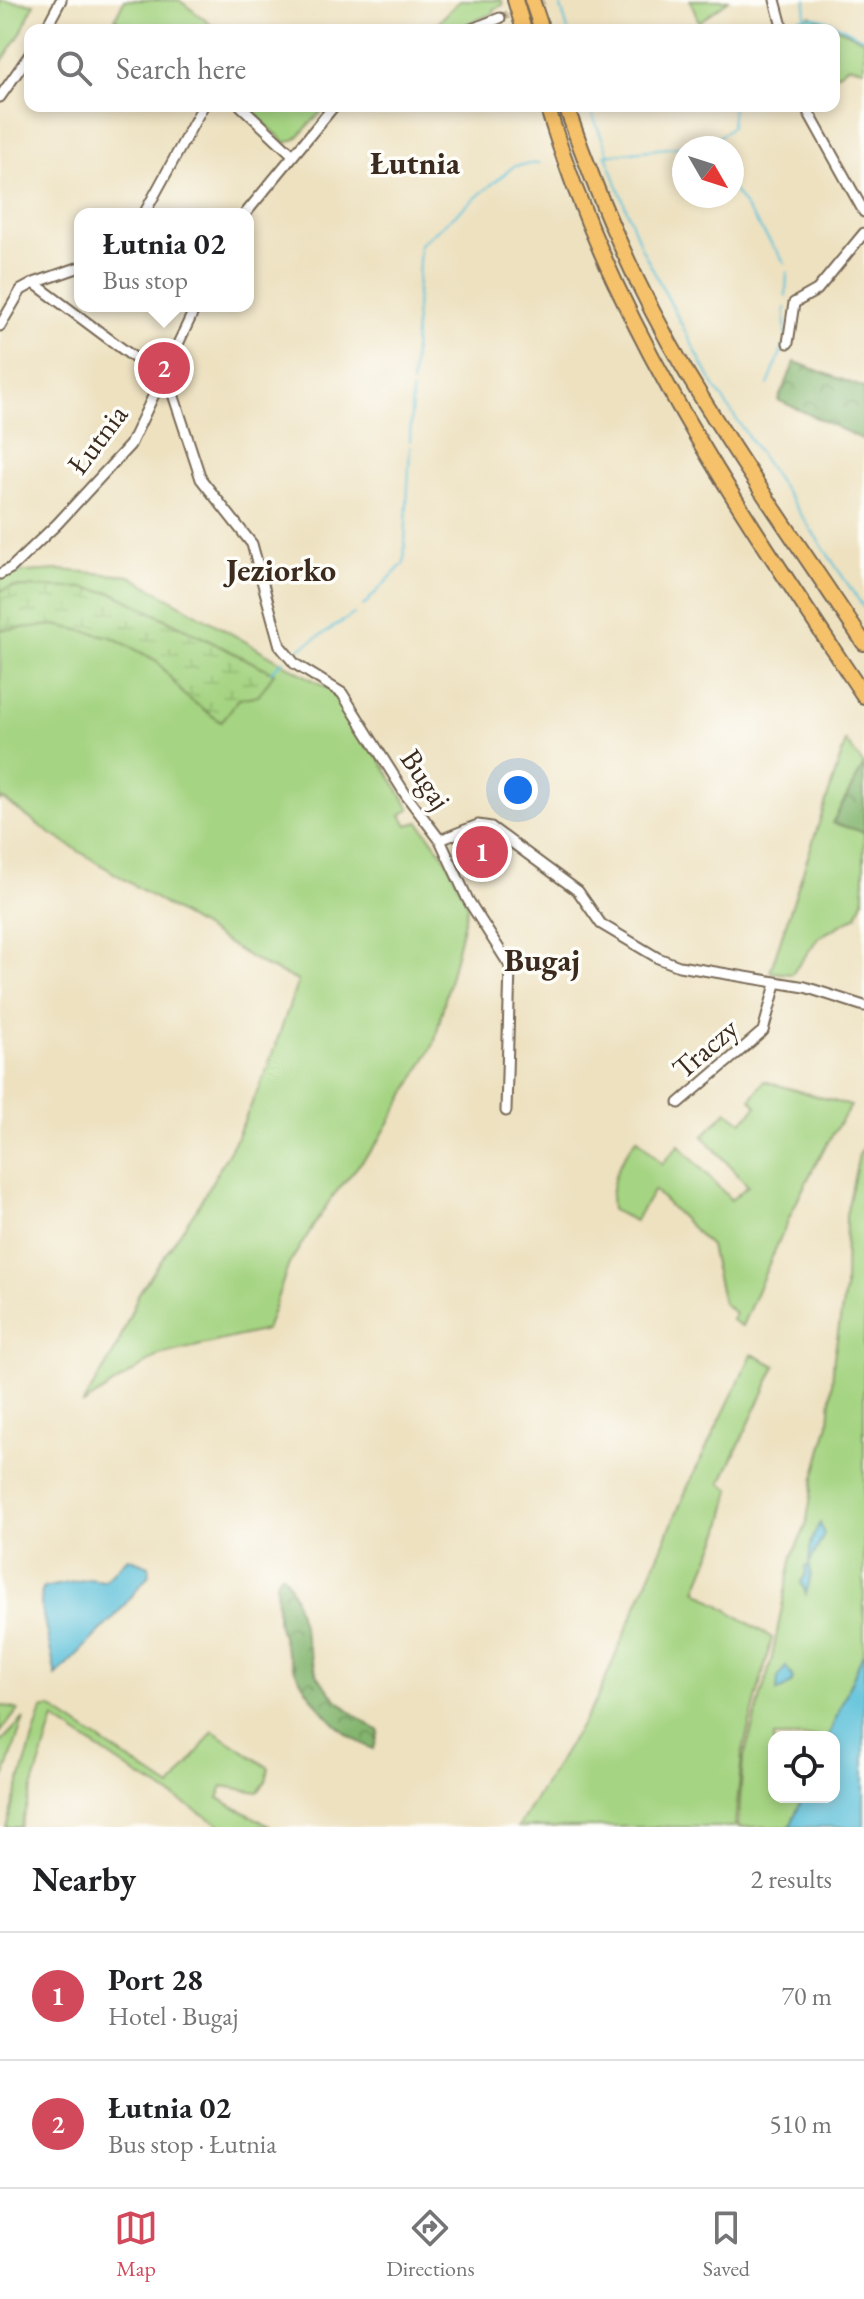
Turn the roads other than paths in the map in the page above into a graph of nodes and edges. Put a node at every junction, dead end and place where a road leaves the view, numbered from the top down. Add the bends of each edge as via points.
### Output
1 (61, 0) edge
2 (515, 0) edge
3 (532, 0) edge
4 (775, 0) edge
5 (500, 18) tunnel mouth
6 (48, 24) edge
7 (484, 24) edge
8 (522, 24) edge
9 (540, 24) edge
10 (781, 24) edge
11 (24, 63) edge
12 (0, 97) edge
13 (200, 112) edge
14 (247, 112) edge
15 (329, 112) edge
16 (549, 112) edge
17 (568, 112) edge
18 (808, 112) edge
19 (293, 155) junction
20 (147, 208) edge
21 (250, 208) edge
22 (864, 212) edge
23 (864, 233) edge
24 (74, 269) edge
25 (34, 283) junction
26 (193, 312) edge
27 (0, 326) edge
28 (788, 343) dead end
29 (164, 380) junction
30 (0, 574) edge
31 (864, 643) edge
32 (864, 696) edge
33 (440, 840) junction
34 (776, 984) junction
35 (864, 1006) edge
36 (679, 1103) dead end
37 (506, 1111) dead end

1 - 6 street
2 - 8 highway
3 - 9 highway
4 - 10 street
5 - 7 street
11 - 12 street
13 - 20 street
14 - 19 street
15 - 19 street
16 - 32 highway via 618,295 663,383
17 - 31 highway via 619,243 667,339
18 - 22 street
19 - 21 street
23 - 28 street via 817,290 794,303
24 - 25 street
25 - 27 street via 21,290
25 - 29 street
26 - 29 street, Łutnia
29 - 30 street, Łutnia via 113,467
29 - 33 street, Bugaj via 203,483 252,544 280,646 295,664 342,693
33 - 34 street, Bugaj via 478,825 491,827 578,891 601,924 658,958
33 - 37 street via 468,900 510,966
34 - 35 street, Bugaj via 805,987
34 - 36 street, Traczy via 763,1031

